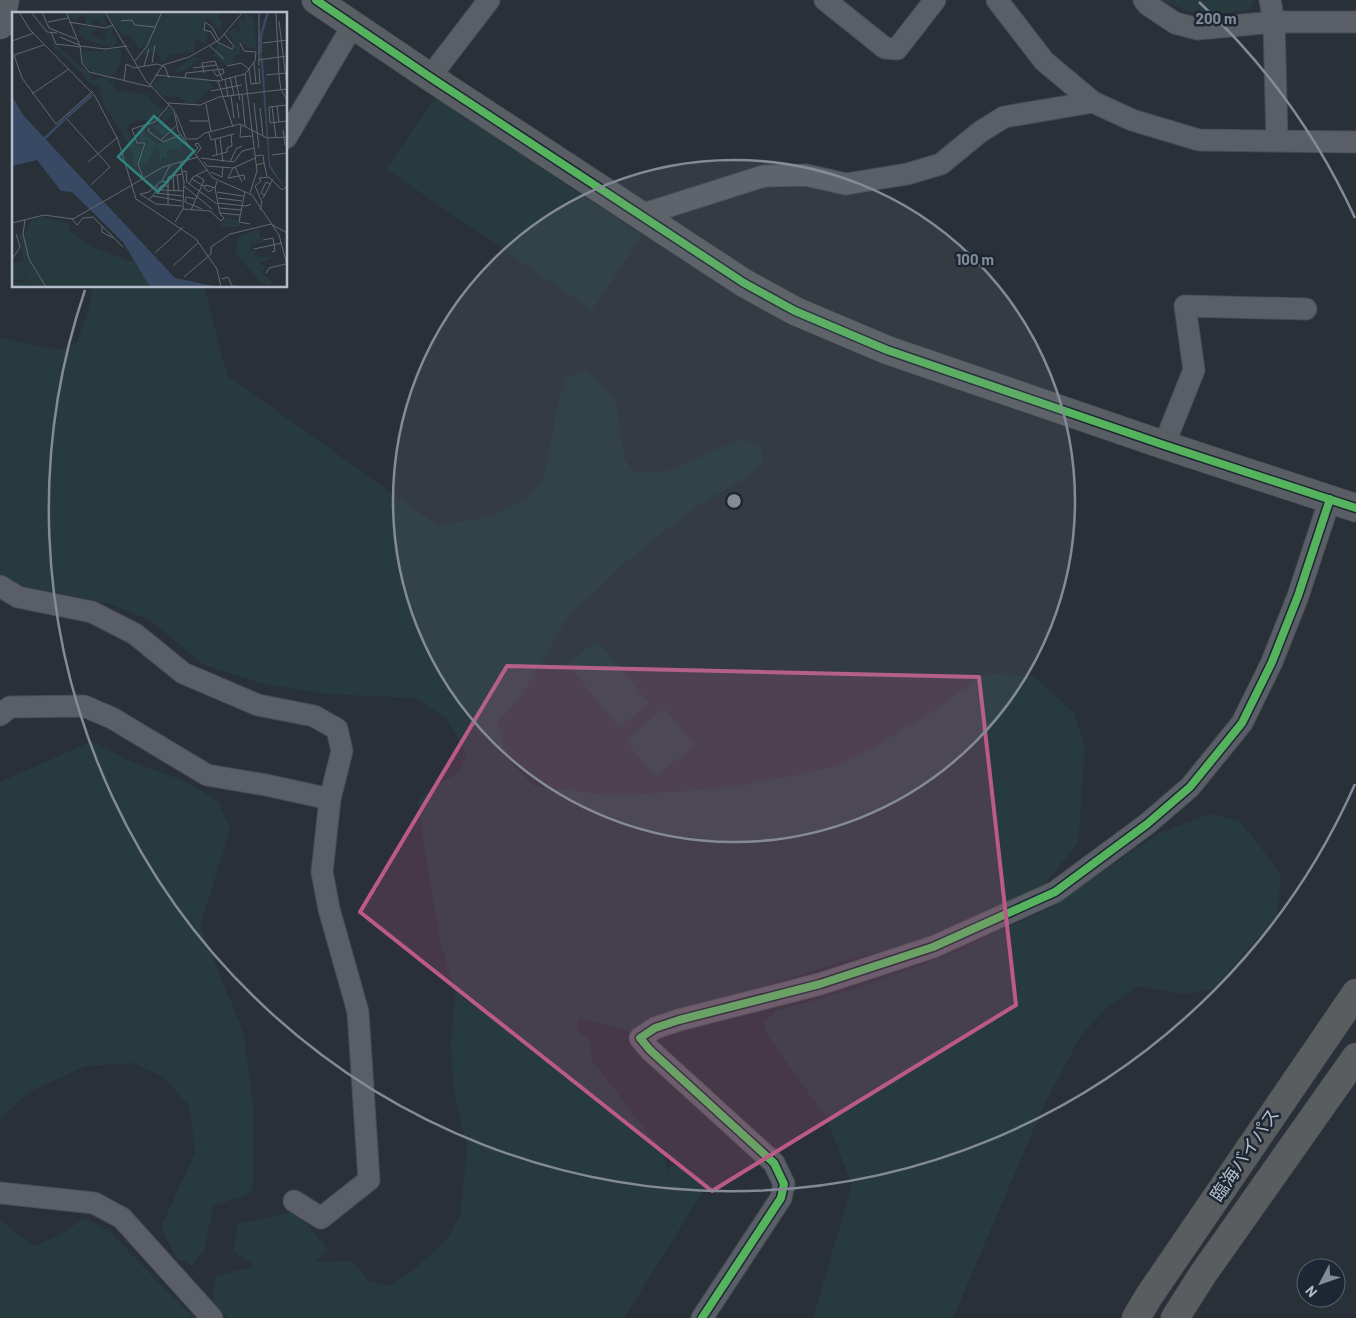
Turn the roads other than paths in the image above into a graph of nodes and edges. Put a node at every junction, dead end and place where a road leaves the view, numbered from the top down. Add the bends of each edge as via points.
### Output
1 (5, 0) edge
2 (316, 0) edge
3 (489, 0) edge
4 (825, 0) edge
5 (935, 0) edge
6 (997, 0) edge
7 (1144, 0) edge
8 (1270, 0) edge
9 (1274, 22) junction
10 (1356, 22) edge
11 (0, 25) edge
12 (353, 25) junction
13 (430, 77) junction
14 (1093, 102) junction
15 (288, 135) edge
16 (1276, 141) junction
17 (1356, 142) edge
18 (640, 215) junction
19 (1306, 309) dead end
20 (1164, 445) junction
21 (1330, 499) junction
22 (1356, 508) edge
23 (0, 586) edge
24 (0, 714) edge
25 (330, 799) junction
26 (1356, 993) edge
27 (1356, 1057) edge
28 (0, 1193) edge
29 (294, 1201) dead end
30 (212, 1318) edge
31 (702, 1318) edge
32 (1136, 1318) edge
33 (1175, 1318) edge

1 - 11 street
2 - 12 street
3 - 13 street
4 - 5 street via 885,48 897,49
6 - 14 street via 1044,61
7 - 9 street via 1174,23 1198,28
8 - 9 street
9 - 10 street
9 - 16 street
12 - 13 street
12 - 15 street
13 - 18 street
14 - 16 street via 1132,120 1199,140
14 - 18 street via 1004,117 940,164 906,174 846,184 806,175 764,176
16 - 17 street
18 - 20 street via 744,283 795,311 888,350
19 - 20 street via 1185,306 1194,370
20 - 21 street
21 - 22 street
21 - 31 street via 1272,662 1242,722 1190,787 1147,824 1054,892 933,947 820,984 679,1020 655,1028 640,1038 774,1163 784,1184 781,1198
23 - 25 street via 18,597 92,612 135,634 183,673 258,705 314,716 338,729 342,751
24 - 25 street via 10,707 84,706 112,718 206,775
25 - 29 street via 322,872 358,1012 369,1180 321,1218
26 - 32 highway, 臨海バイパス
27 - 33 highway, 臨海バイパス via 1208,1266
28 - 30 street via 94,1203 122,1218

